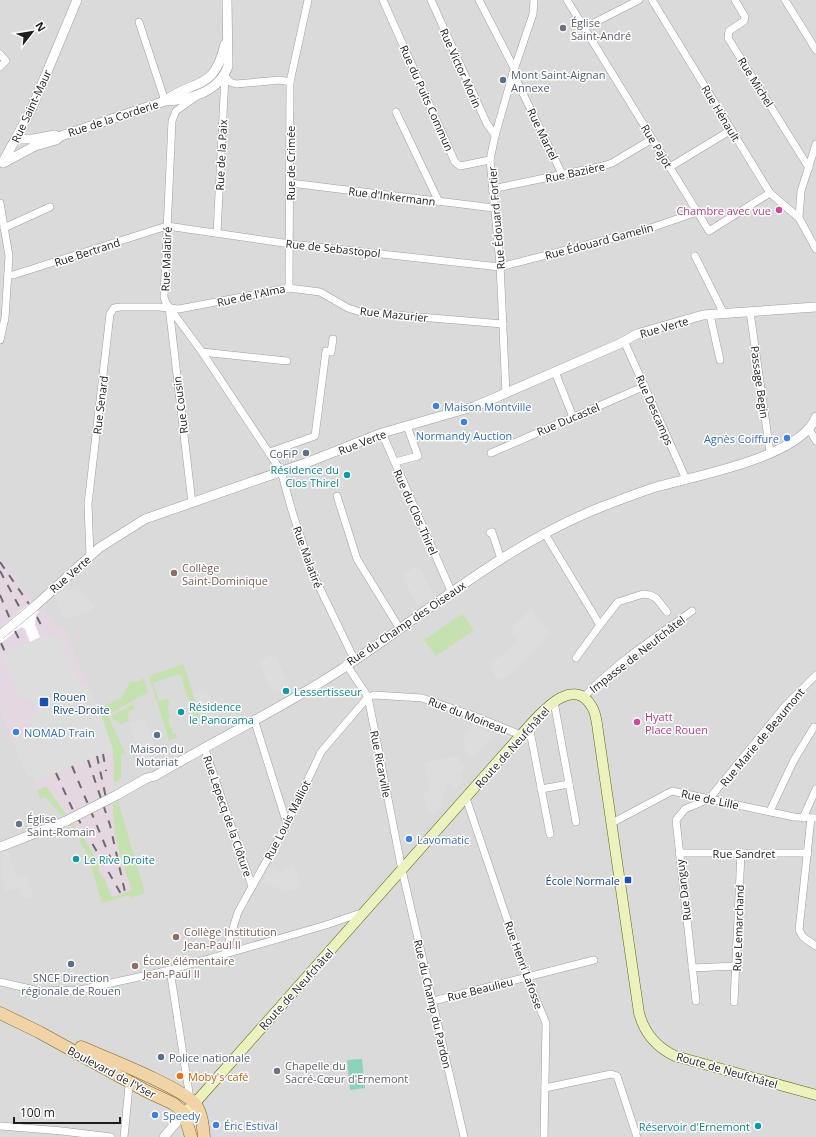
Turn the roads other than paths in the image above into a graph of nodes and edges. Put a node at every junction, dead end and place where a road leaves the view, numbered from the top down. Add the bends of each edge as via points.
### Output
1 (77, 0) edge
2 (227, 0) edge
3 (308, 0) edge
4 (383, 0) edge
5 (431, 0) edge
6 (479, 0) edge
7 (534, 0) edge
8 (567, 0) edge
9 (639, 0) edge
10 (652, 0) edge
11 (735, 0) edge
12 (785, 0) edge
13 (139, 22) dead end
14 (584, 28) junction
15 (228, 34) junction
16 (816, 50) edge
17 (0, 54) edge
18 (0, 67) edge
19 (216, 69) junction
20 (513, 70) junction
21 (225, 76) junction
22 (290, 82) junction
23 (202, 84) junction
24 (198, 94) junction
25 (165, 101) junction
26 (396, 112) dead end
27 (731, 130) junction
28 (495, 135) junction
29 (61, 136) junction
30 (16, 139) junction
31 (652, 139) junction
32 (816, 144) edge
33 (490, 160) junction
34 (1, 165) edge
35 (670, 167) junction
36 (809, 168) junction
37 (562, 174) junction
38 (290, 183) junction
39 (492, 189) junction
40 (770, 193) junction
41 (438, 202) junction
42 (0, 203) edge
43 (50, 207) dead end
44 (494, 208) junction
45 (697, 212) junction
46 (798, 218) junction
47 (167, 226) junction
48 (4, 228) junction
49 (217, 233) junction
50 (290, 244) junction
51 (816, 249) edge
52 (695, 256) dead end
53 (500, 267) junction
54 (8, 275) junction
55 (289, 288) junction
56 (169, 307) junction
57 (816, 307) edge
58 (750, 312) junction
59 (724, 314) junction
60 (710, 315) junction
61 (503, 324) junction
62 (333, 338) dead end
63 (0, 340) edge
64 (624, 341) junction
65 (202, 352) junction
66 (720, 360) dead end
67 (287, 361) dead end
68 (555, 372) junction
69 (645, 386) junction
70 (506, 394) junction
71 (573, 417) junction
72 (815, 419) edge
73 (407, 426) junction
74 (808, 429) junction
75 (382, 433) junction
76 (816, 441) edge
77 (270, 452) junction
78 (491, 452) dead end
79 (770, 452) junction
80 (395, 462) junction
81 (281, 471) junction
82 (686, 479) junction
83 (337, 496) dead end
84 (192, 503) junction
85 (490, 533) dead end
86 (544, 534) junction
87 (90, 557) junction
88 (501, 559) junction
89 (451, 591) junction
90 (692, 611) dead end
91 (667, 612) dead end
92 (600, 625) junction
93 (400, 629) junction
94 (0, 635) edge
95 (576, 658) dead end
96 (350, 662) junction
97 (816, 675) edge
98 (368, 697) junction
99 (583, 698) junction
100 (554, 702) junction
101 (254, 719) junction
102 (529, 726) junction
103 (814, 727) dead end
104 (521, 735) junction
105 (204, 747) junction
106 (569, 784) junction
107 (541, 789) junction
108 (816, 790) edge
109 (466, 798) junction
110 (709, 799) junction
111 (770, 811) junction
112 (803, 818) junction
113 (814, 818) edge
114 (576, 822) dead end
115 (612, 823) junction
116 (287, 824) junction
117 (550, 834) dead end
118 (0, 847) edge
119 (679, 853) junction
120 (741, 853) junction
121 (808, 853) junction
122 (402, 870) junction
123 (252, 886) junction
124 (364, 912) junction
125 (816, 946) edge
126 (225, 954) junction
127 (594, 960) dead end
128 (736, 966) junction
129 (692, 968) junction
130 (170, 970) junction
131 (527, 978) junction
132 (0, 982) edge
133 (433, 1001) junction
134 (696, 1001) dead end
135 (734, 1002) dead end
136 (0, 1013) edge
137 (39, 1032) junction
138 (132, 1082) junction
139 (545, 1088) junction
140 (816, 1096) edge
141 (193, 1101) junction
142 (184, 1113) junction
143 (0, 1126) edge
144 (111, 1137) edge
145 (124, 1137) edge
146 (164, 1137) edge
147 (191, 1137) edge
148 (204, 1137) edge
149 (464, 1137) edge
150 (544, 1137) edge
151 (637, 1137) edge

1 - 30 street, Rue Saint-Maur via 38,94
2 - 15 street
3 - 22 street
4 - 33 street, Rue du Puits Commun via 455,162 460,166
5 - 28 street, Rue Victor Morin via 487,124
6 - 20 street, Rue Martel
7 - 20 street, Rue Édouard Fortier via 533,14
8 - 14 street, Rue Pajot
9 - 14 street
10 - 27 street, Rue Hénault
11 - 36 street, Rue Michel via 746,17 728,31 728,38
12 - 16 street
13 - 25 street
14 - 31 street, Rue Pajot
15 - 19 street, Rue de la Corderie
15 - 21 street via 229,59
17 - 18 street via 6,61
19 - 21 street
19 - 23 street, Rue de la Corderie
20 - 28 street, Rue Édouard Fortier
20 - 37 street, Rue Martel
21 - 22 street via 236,84 280,80
21 - 24 street, Rue de la Corderie via 213,88
21 - 49 street, Rue de la Paix
22 - 38 street, Rue de Crimée
23 - 24 street
23 - 25 street, Rue de la Corderie
24 - 25 street, Rue de la Corderie
24 - 47 street, Rue Malatiré via 197,98 176,111 173,116
25 - 29 street, Rue de la Corderie
26 - 41 street
27 - 35 street
27 - 40 street, Rue Hénault
28 - 33 street, Rue Édouard Fortier
29 - 30 street, Rue de la Corderie
29 - 34 street, Rue de la Corderie via 56,140 31,147
30 - 34 street, Rue Saint-Maur
31 - 35 street, Rue Pajot
31 - 37 street, Rue Bazière via 612,163
32 - 36 street
33 - 39 street, Rue Édouard Fortier
35 - 45 street, Rue Pajot
36 - 46 street
37 - 39 street, Rue Bazière
38 - 41 street, Rue d'Inkermann
38 - 50 street, Rue de Crimée
39 - 44 street, Rue Édouard Fortier
40 - 45 street, Rue Pajot via 709,231
40 - 46 street, Rue Hénault
41 - 44 street, Rue d'Inkermann
42 - 48 street
43 - 48 street
44 - 53 street, Rue Édouard Fortier
45 - 53 street, Rue Édouard Gamelin via 648,229
46 - 51 street, Rue Hénault
47 - 49 street, Rue de Sebastopol
47 - 54 street, Rue Bertrand
47 - 56 street, Rue Malatiré via 164,297
48 - 54 street via 9,256
49 - 50 street, Rue de Sebastopol
50 - 53 street, Rue de Sebastopol
50 - 55 street, Rue de l'Alma
52 - 59 street
53 - 61 street, Rue Édouard Fortier
54 - 63 street via 5,318
55 - 56 street, Rue de l'Alma via 179,310
55 - 61 street, Rue Mazurier via 320,292 360,312
56 - 65 street, Rue Malatiré
56 - 84 street, Rue Cousin
56 - 87 street, Rue Senard via 121,307 114,308 110,314 88,504
57 - 58 street, Rue Verte
58 - 59 street, Rue Verte
58 - 79 street, Passage Begin
59 - 60 street, Rue Verte
60 - 64 street, Rue Verte via 661,326
60 - 66 street
61 - 70 street, Rue Édouard Fortier
62 - 77 street via 331,352 326,351 314,436
64 - 68 street, Rue Verte
64 - 69 street, Rue Descamps
65 - 67 street
65 - 77 street, Rue Malatiré
68 - 70 street, Rue Verte
68 - 71 street
69 - 71 street, Rue Ducastel
69 - 82 street, Rue Descamps
70 - 73 street, Rue Verte
71 - 78 street, Rue Ducastel
72 - 74 street, Rue du Champ des Oiseaux
73 - 75 street, Rue Verte
73 - 80 street via 418,456
74 - 76 street
74 - 79 street, Rue du Champ des Oiseaux via 787,446
75 - 80 street, Rue du Clos Thirel
75 - 81 street, Rue Verte
77 - 81 street, Rue Malatiré
79 - 82 street, Rue du Champ des Oiseaux via 730,468
80 - 89 street, Rue du Clos Thirel
81 - 84 street, Rue Verte
81 - 96 street, Rue Malatiré via 312,572
82 - 86 street, Rue du Champ des Oiseaux via 606,505
83 - 93 street via 357,559
84 - 87 street, Rue Verte via 145,519
85 - 88 street via 492,532
86 - 88 street, Rue du Champ des Oiseaux
86 - 92 street
87 - 94 street, Rue Verte, bridge
88 - 89 street, Rue du Champ des Oiseaux
89 - 93 street, Rue du Champ des Oiseaux
90 - 99 street, Impasse de Neufchâtel via 590,689
91 - 92 street via 656,598 643,594 618,602
92 - 95 street
93 - 96 street, Rue du Champ des Oiseaux
96 - 98 street, Rue Ricarville
96 - 101 street, Rue du Champ des Oiseaux
97 - 110 street, Rue Marie de Beaumont via 781,711
98 - 104 street, Rue du Moineau via 374,695 422,698
98 - 116 street, Rue Louis Malliot via 321,752
98 - 122 street, Rue Ricarville
99 - 100 main road, Route de Neufchâtel via 570,695
99 - 115 main road, Route de Neufchâtel via 593,708
100 - 102 main road, Route de Neufchâtel
100 - 106 street
101 - 105 street, Rue du Champ des Oiseaux
101 - 116 street
102 - 104 main road, Route de Neufchâtel
102 - 107 street
103 - 111 street via 794,760
104 - 109 main road, Route de Neufchâtel
105 - 118 street, Rue du Champ des Oiseaux, bridge via 155,776 146,778 66,821
105 - 123 street, Rue Lepecq de la Clôture
106 - 107 street
106 - 114 street
107 - 117 street
108 - 112 street
109 - 122 main road, Route de Neufchâtel
109 - 131 street, Rue Henri Lafosse
110 - 111 street, Rue de Lille
110 - 115 street, Rue de Lille via 672,791
110 - 119 street, Rue Danguy via 691,806 678,816 675,824
111 - 112 street, Rue de Lille
112 - 113 street, Rue de Lille
113 - 121 street
115 - 140 main road, Route de Neufchâtel via 639,1013 649,1035 660,1047 680,1058
116 - 123 street, Rue Louis Malliot
119 - 120 street, Rue Sandret
119 - 129 street, Rue Danguy
120 - 121 street, Rue Sandret
120 - 128 street, Rue Lemarchand
121 - 125 street via 799,930 803,937
122 - 124 main road, Route de Neufchâtel
122 - 133 street, Rue du Champ du Pardon
123 - 126 street, Rue Louis Malliot via 238,912
124 - 126 street
124 - 141 main road, Route de Neufchâtel
126 - 130 street
127 - 131 street, Rue Beaulieu
128 - 129 street
128 - 135 street, Rue Lemarchand
129 - 134 street, Rue Danguy
130 - 132 street via 86,989 60,992 39,991
130 - 141 street
131 - 133 street, Rue Beaulieu
131 - 139 street, Rue Henri Lafosse via 546,1023
133 - 149 street, Rue du Champ du Pardon
136 - 137 main road, Boulevard de l'Yser
137 - 138 main road, Boulevard de l'Yser
137 - 141 main road, Boulevard de l'Yser via 123,1065
138 - 142 main road, Boulevard de l'Yser via 170,1102
138 - 145 street via 129,1086
139 - 150 street, Rue Henri Lafosse
139 - 151 street via 611,1074 617,1076
141 - 142 main road, Route de Neufchâtel
141 - 148 main road via 201,1116
142 - 146 street
142 - 147 main road
143 - 144 street

